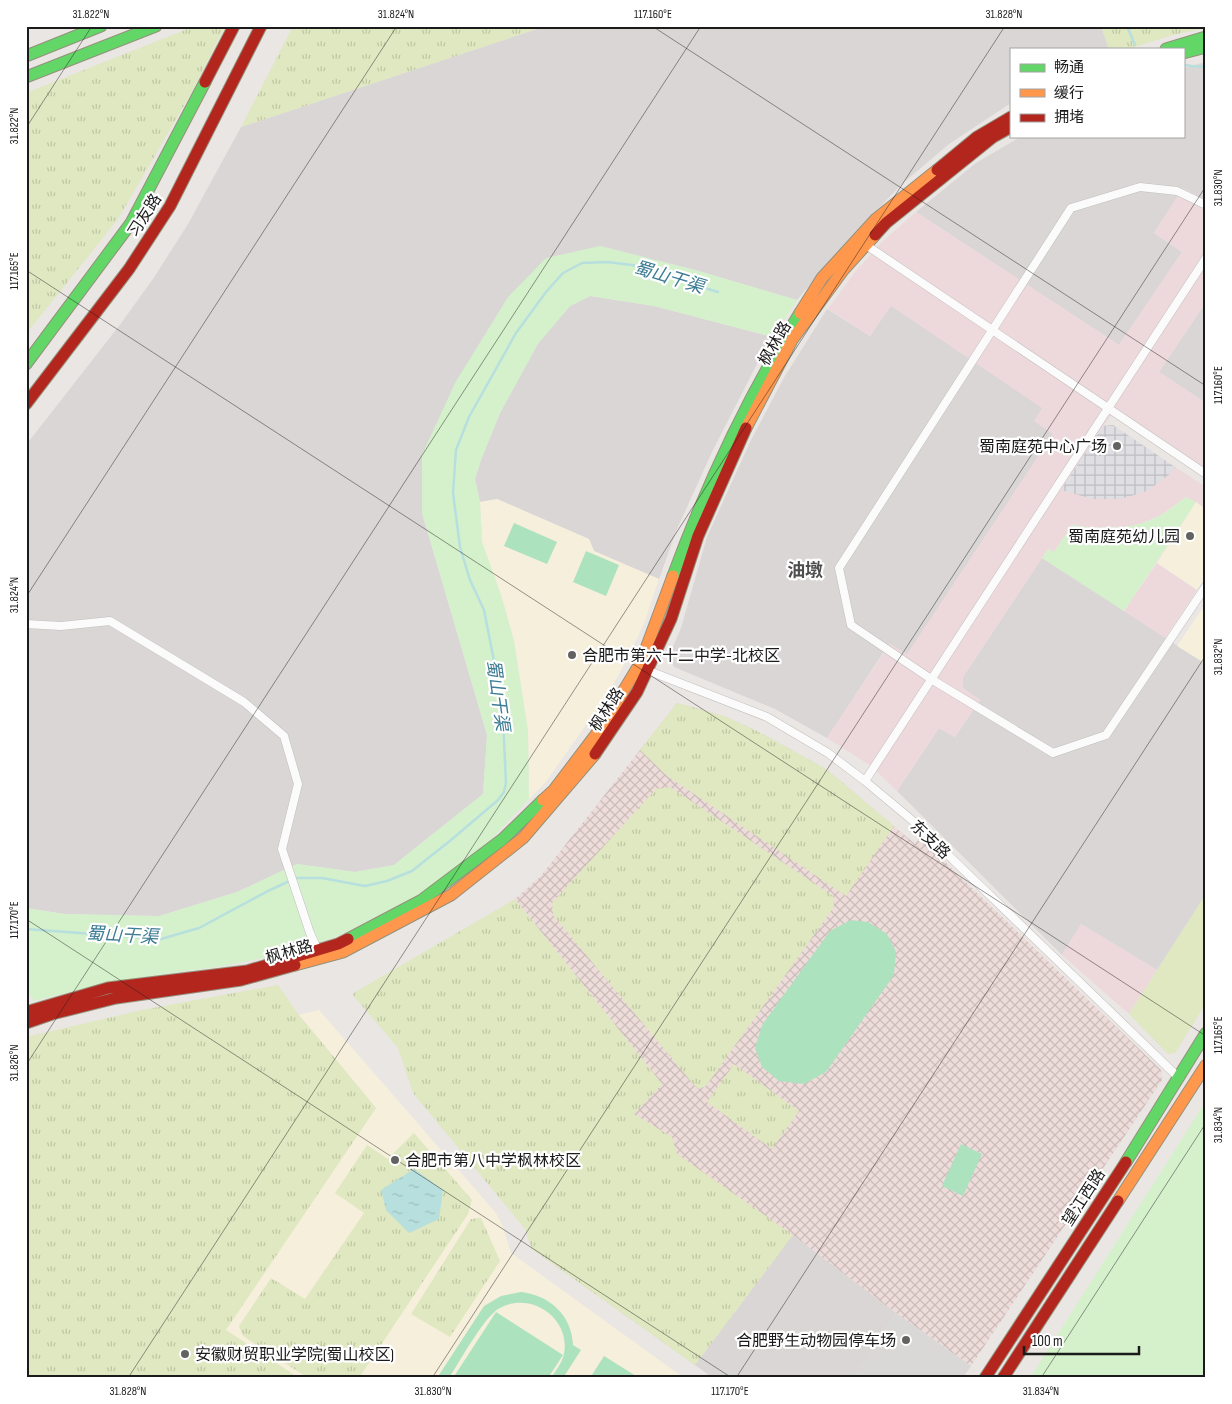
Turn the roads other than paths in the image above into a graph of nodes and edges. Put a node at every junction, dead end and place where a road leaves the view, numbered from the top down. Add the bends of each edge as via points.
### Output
1 (101, 26) edge
2 (156, 26) edge
3 (234, 26) edge
4 (261, 26) edge
5 (1206, 37) edge
6 (1206, 47) edge
7 (1169, 48) edge
8 (1184, 53) edge
9 (26, 56) edge
10 (26, 77) edge
11 (1010, 118) edge
12 (1010, 128) edge
13 (1206, 205) edge
14 (862, 242) junction
15 (1206, 258) edge
16 (991, 330) junction
17 (26, 364) edge
18 (26, 404) edge
19 (1108, 409) junction
20 (1206, 474) edge
21 (1206, 586) edge
22 (26, 624) edge
23 (642, 668) junction
24 (930, 678) junction
25 (865, 780) junction
26 (319, 955) junction
27 (26, 1012) edge
28 (26, 1024) edge
29 (1206, 1033) edge
30 (1206, 1064) edge
31 (1178, 1077) junction
32 (985, 1378) edge
33 (1003, 1378) edge

1 - 9 main road
2 - 10 main road
3 - 17 main road, 习友路 via 132,223
4 - 18 main road, 习友路 via 170,206 129,270
5 - 7 main road
6 - 8 main road
11 - 14 main road, 枫林路 via 977,138 876,220
12 - 14 main road, 枫林路 via 993,137
13 - 16 street via 1177,191 1140,187 1071,208
14 - 16 street
14 - 23 main road, 枫林路 via 822,278 771,359 726,446 691,528
15 - 19 street
16 - 19 street
16 - 24 street via 839,568 851,626
19 - 20 street
19 - 24 street
21 - 24 street via 1106,735 1053,753
22 - 26 street via 61,626 110,621 244,702 284,736 298,784 282,848
23 - 25 street, 东支路 via 767,717 828,753
23 - 26 main road, 枫林路 via 554,790 503,839 422,900
24 - 25 street
25 - 31 street, 东支路 via 913,821
26 - 27 main road, 枫林路 via 247,971 108,988
26 - 28 main road, 枫林路 via 241,980 116,998
29 - 31 main road, 望江西路
30 - 33 main road, 望江西路
31 - 32 main road, 望江西路

